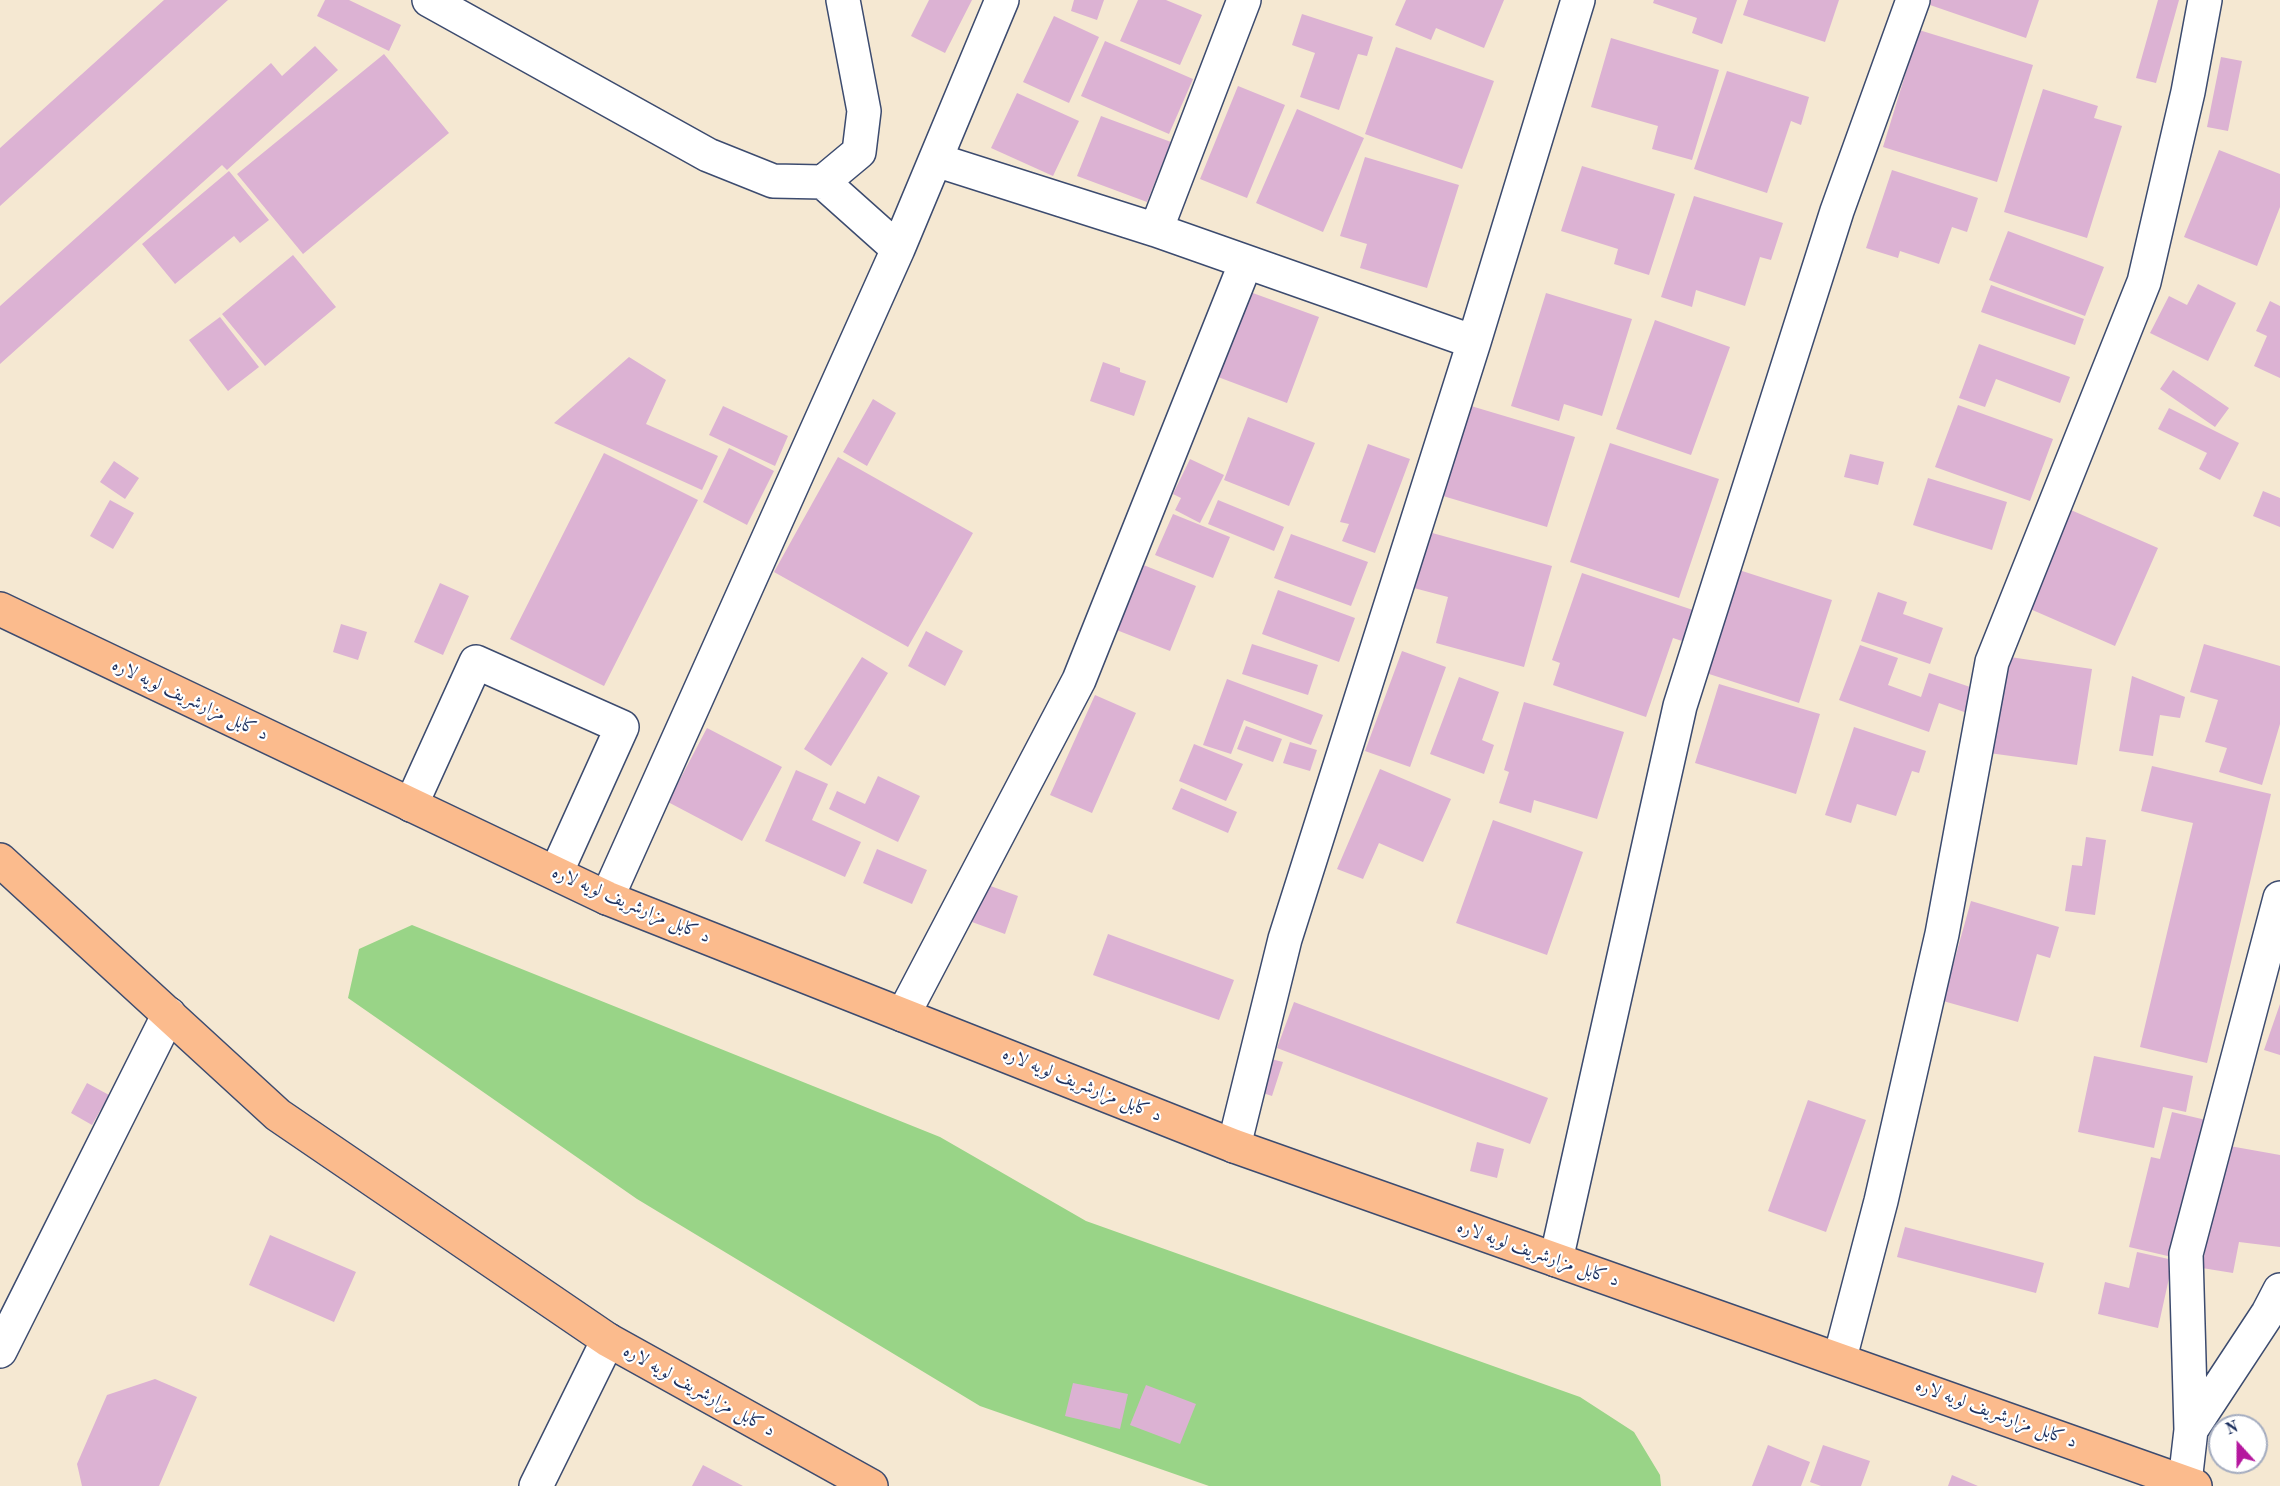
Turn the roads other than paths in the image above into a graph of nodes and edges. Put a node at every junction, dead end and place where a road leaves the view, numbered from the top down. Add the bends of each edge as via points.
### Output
1 (429, 0) edge
2 (843, 0) edge
3 (1002, 0) edge
4 (1244, 0) edge
5 (1578, 0) edge
6 (1913, 0) edge
7 (2205, 0) edge
8 (936, 160) junction
9 (823, 182) junction
10 (1156, 230) junction
11 (898, 249) junction
12 (1246, 262) junction
13 (1474, 342) junction
14 (0, 609) edge
15 (411, 805) junction
16 (0, 860) edge
17 (556, 873) junction
18 (607, 898) junction
19 (2280, 898) edge
20 (170, 1014) junction
21 (903, 1015) junction
22 (1234, 1146) junction
23 (1556, 1260) junction
24 (2280, 1290) edge
25 (608, 1340) junction
26 (0, 1351) edge
27 (1840, 1358) junction
28 (2191, 1430) junction
29 (2190, 1484) edge
30 (536, 1486) edge
31 (871, 1486) edge

1 - 9 street via 708,155 773,181
2 - 9 street via 864,111 859,152
3 - 8 street
4 - 10 street
5 - 13 street
6 - 23 street via 1837,211 1680,706
7 - 27 street via 2144,282 1992,662 1942,934 1881,1201
8 - 10 street
8 - 11 street
9 - 11 street
10 - 12 street
11 - 18 street
12 - 13 street
12 - 21 street via 1079,680
13 - 22 street via 1285,939
14 - 15 highway, د کابل مزارشریف لویه لاره
15 - 17 highway, د کابل مزارشریف لویه لاره
15 - 17 street via 476,662 622,727
16 - 20 highway, د کابل مزارشریف لویه لاره
17 - 18 highway, د کابل مزارشریف لویه لاره
18 - 21 highway, د کابل مزارشریف لویه لاره
19 - 28 street via 2186,1254
20 - 25 highway, د کابل مزارشریف لویه لاره via 278,1115
20 - 26 street
21 - 22 highway, د کابل مزارشریف لویه لاره
22 - 23 highway, د کابل مزارشریف لویه لاره
23 - 27 highway, د کابل مزارشریف لویه لاره
24 - 28 street
25 - 30 street
25 - 31 highway, د کابل مزارشریف لویه لاره
27 - 29 highway, د کابل مزارشریف لویه لاره
28 - 29 street

